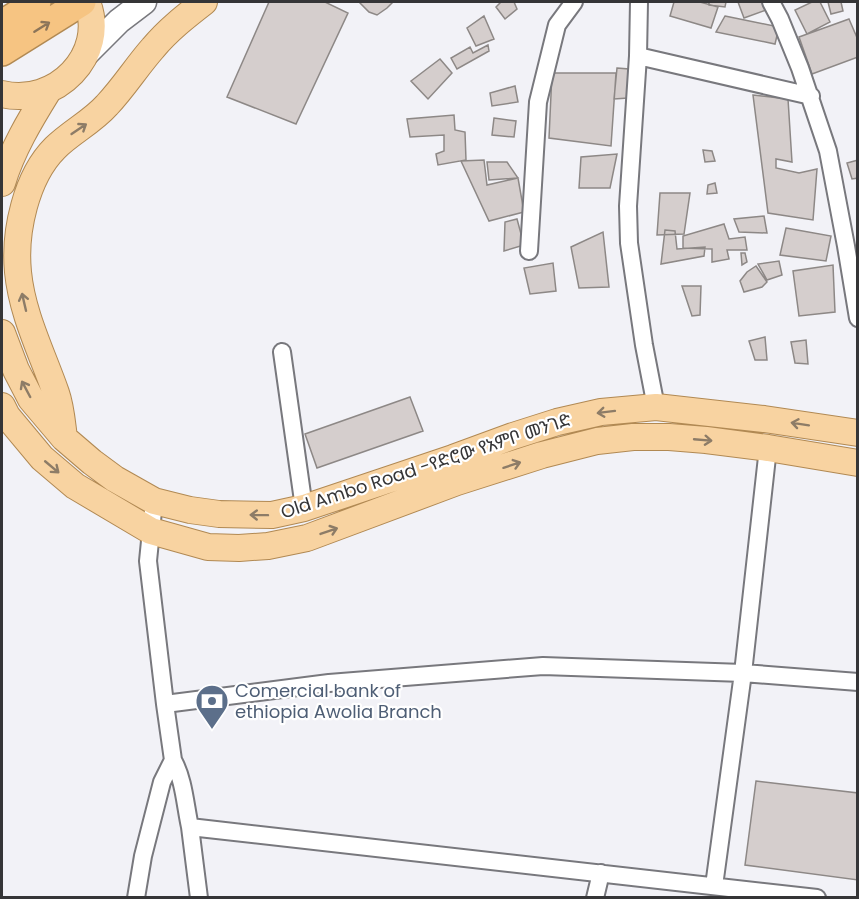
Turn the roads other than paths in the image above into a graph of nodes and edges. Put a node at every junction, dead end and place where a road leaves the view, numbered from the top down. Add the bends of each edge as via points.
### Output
1 (37, 2) edge
2 (82, 2) edge
3 (87, 2) edge
4 (144, 2) edge
5 (204, 2) edge
6 (574, 2) edge
7 (639, 2) edge
8 (771, 2) edge
9 (2, 24) edge
10 (2, 52) edge
11 (84, 56) junction
12 (638, 56) junction
13 (48, 91) junction
14 (2, 94) edge
15 (810, 96) junction
16 (2, 183) edge
17 (529, 251) dead end
18 (858, 318) edge
19 (2, 333) edge
20 (282, 352) dead end
21 (2, 406) edge
22 (656, 407) junction
23 (858, 433) edge
24 (64, 438) junction
25 (768, 448) junction
26 (858, 463) edge
27 (154, 501) junction
28 (304, 508) junction
29 (151, 531) junction
30 (743, 672) junction
31 (858, 682) edge
32 (165, 704) junction
33 (173, 760) junction
34 (190, 827) junction
35 (602, 873) junction
36 (714, 886) junction
37 (136, 897) edge
38 (199, 897) edge
39 (595, 897) edge
40 (817, 897) edge

1 - 9 highway
10 -> 2 highway
3 - 11 main road via 91,23
4 - 11 main road
24 -> 5 main road via 57,396 24,306 17,271 25,202 32,182 53,149 107,105 155,45
6 - 17 street via 557,25 537,102
7 - 12 street
8 - 15 street
11 - 13 main road via 63,82
12 - 15 street
12 - 22 street via 629,243
13 - 14 main road via 30,96
13 - 16 main road via 31,118
15 - 18 street via 828,151
24 -> 19 main road, Old Ambo Road -የድሮው የአምቦ መንገድ via 31,399
20 - 28 street
21 -> 29 main road, Old Ambo Road -የድሮው የአምቦ መንገድ via 42,458 75,486
23 -> 22 main road, Old Ambo Road -የድሮው የአምቦ መንገድ
22 -> 28 main road, Old Ambo Road -የድሮው የአምቦ መንገድ via 601,412 557,422
24 - 27 main road, Old Ambo Road -የድሮው የአምቦ መንገድ via 115,479
25 - 26 main road, Old Ambo Road -የድሮው የአምቦ መንገድ
29 -> 25 main road, Old Ambo Road -የድሮው የአምቦ መንገድ via 208,547 268,546 307,538 457,482 597,441 669,437
25 - 30 street
28 -> 27 main road, Old Ambo Road -የድሮው የአምቦ መንገድ via 273,515 219,514
27 - 29 street
29 - 32 street via 148,561
30 - 31 street
30 - 32 street via 543,666 329,683
30 - 36 street
32 - 33 street
33 - 34 street via 184,790
33 - 37 street via 162,782
34 - 35 street
34 - 38 street
35 - 36 street
35 - 39 street
36 - 40 street

